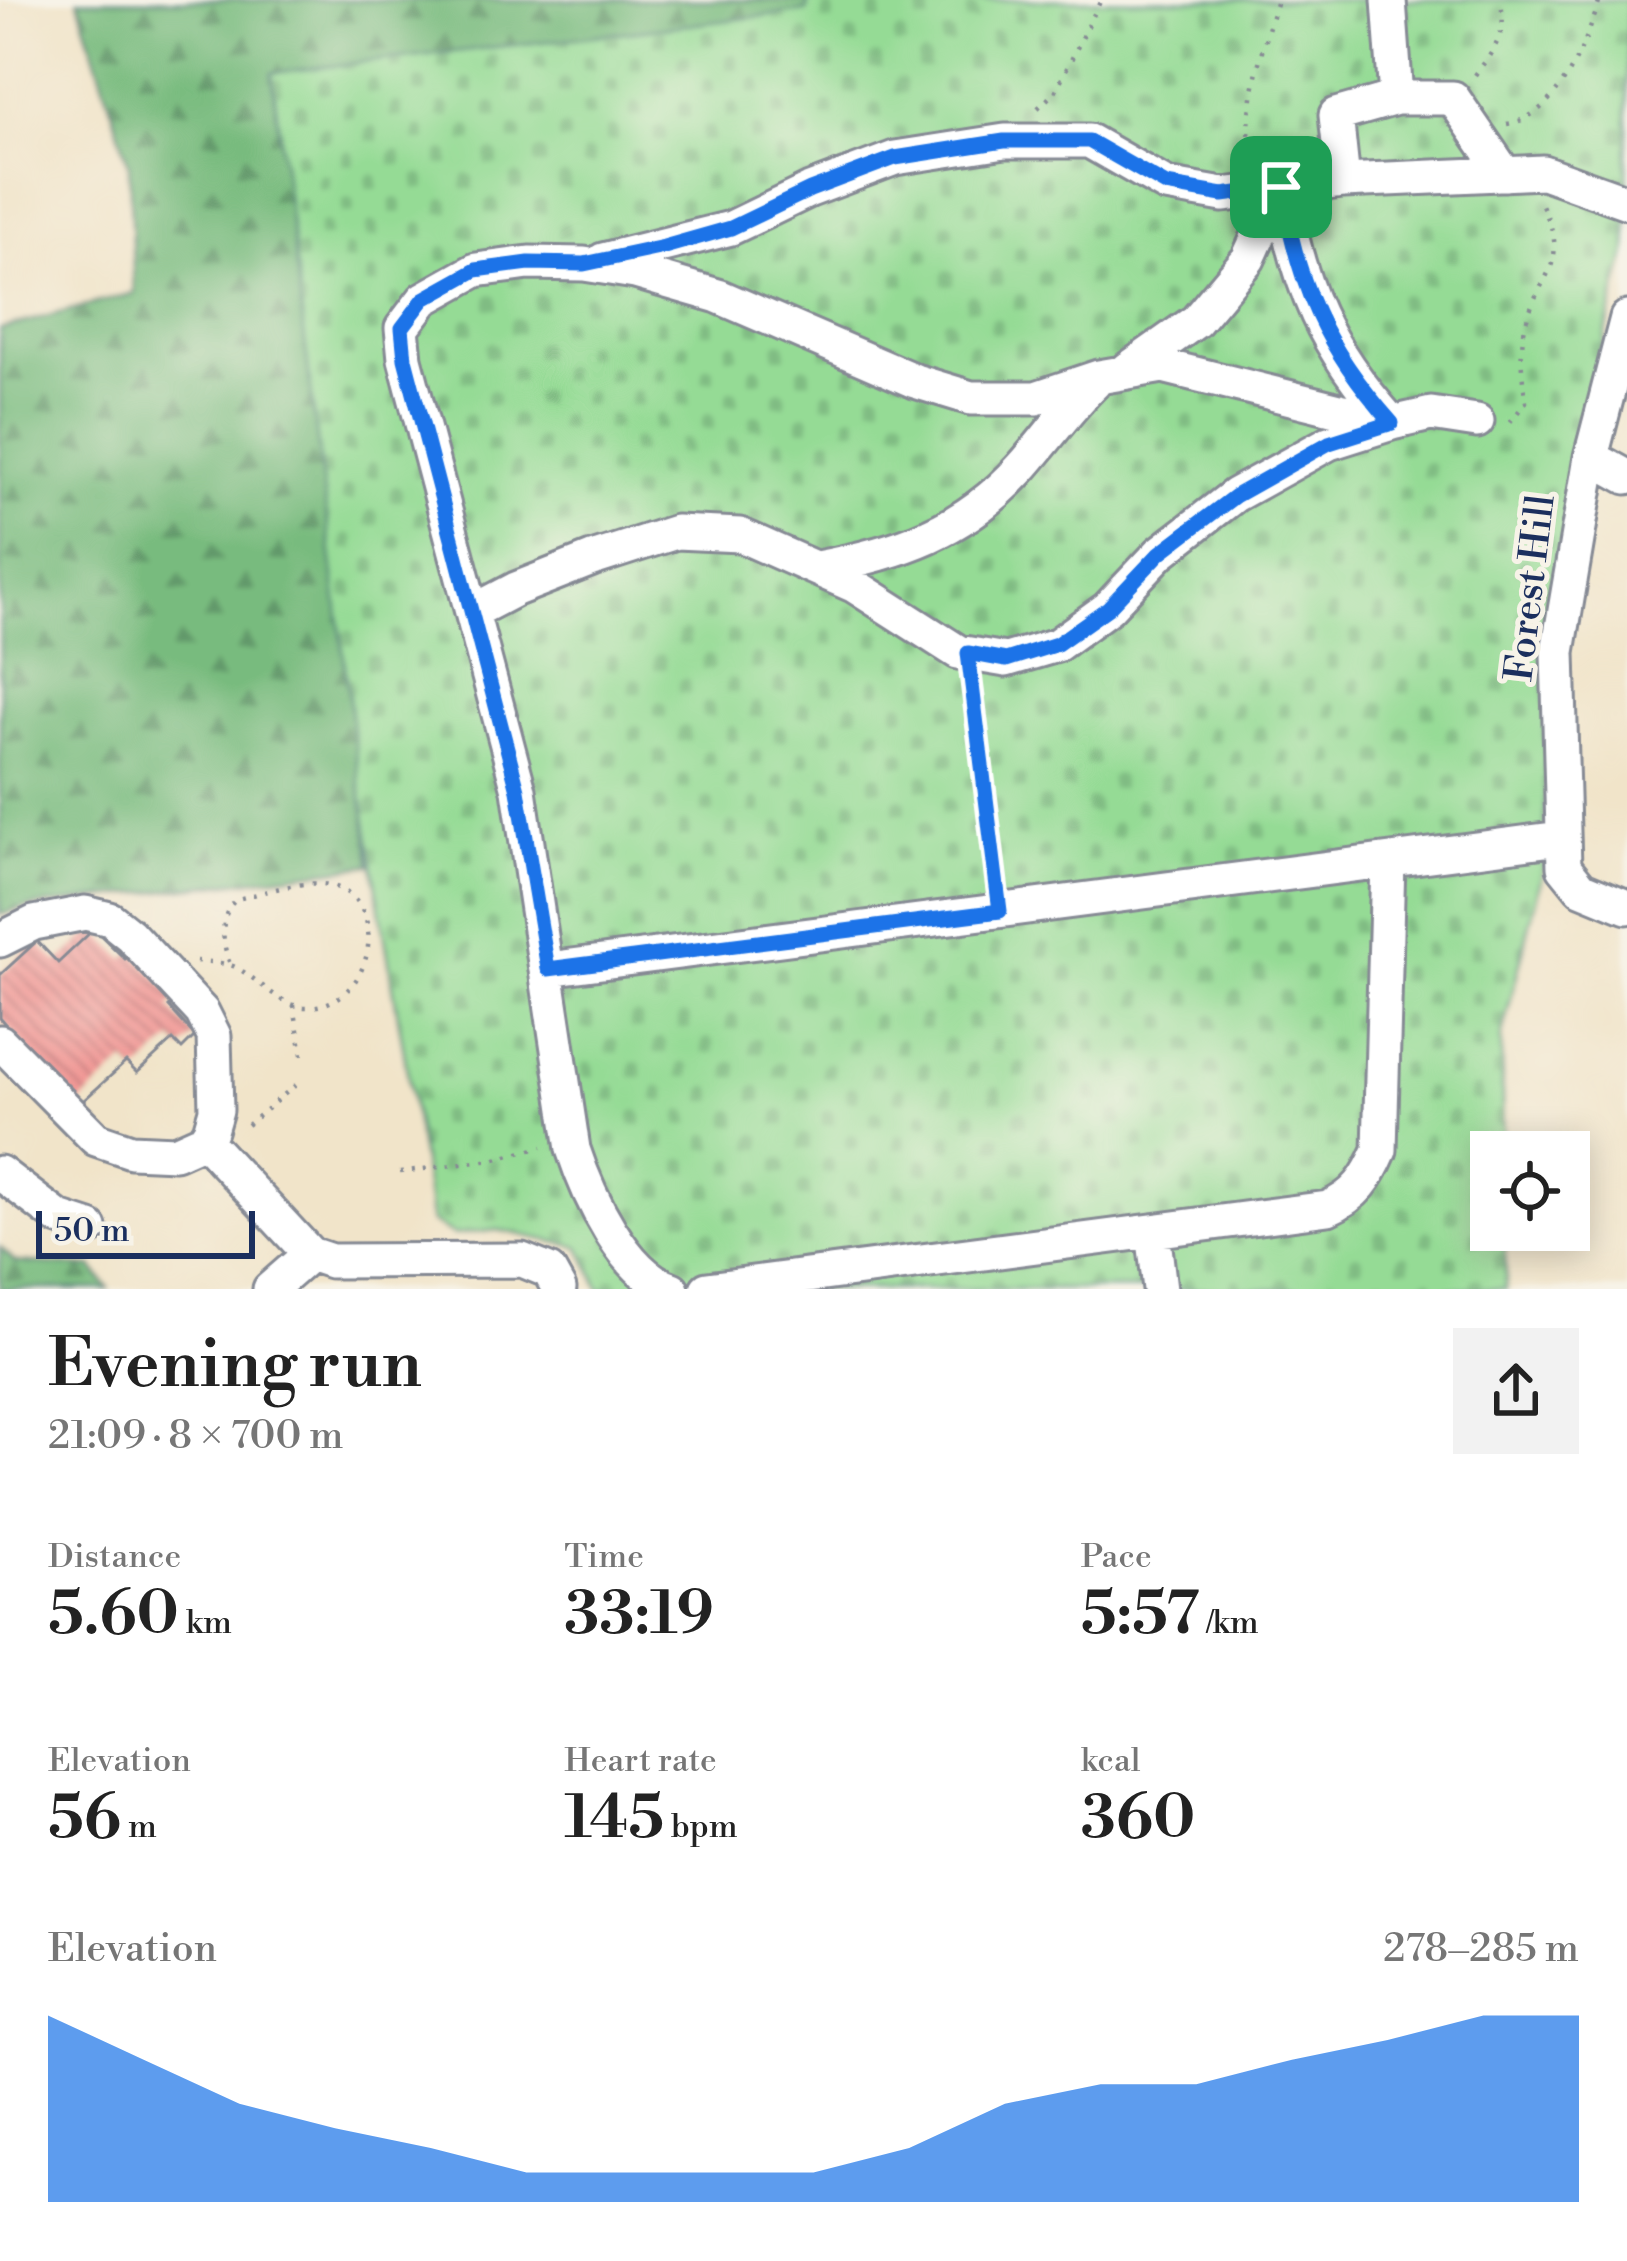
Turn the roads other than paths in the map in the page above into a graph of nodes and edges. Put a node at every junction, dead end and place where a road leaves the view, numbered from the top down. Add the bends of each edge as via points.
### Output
1 (1389, 0) edge
2 (1396, 98) junction
3 (1514, 173) junction
4 (1343, 181) junction
5 (1269, 189) junction
6 (1627, 202) edge
7 (584, 264) junction
8 (1627, 318) edge
9 (1111, 375) junction
10 (1478, 421) road end
11 (1392, 423) junction
12 (1591, 457) junction
13 (1627, 477) edge
14 (817, 568) junction
15 (472, 613) junction
16 (1561, 838) junction
17 (1388, 861) junction
18 (1627, 907) edge
19 (0, 940) edge
20 (548, 969) junction
21 (0, 1042) edge
22 (210, 1146) junction
23 (0, 1173) edge
24 (90, 1228) dead end
25 (1153, 1231) junction
26 (310, 1254) junction
27 (270, 1289) edge
28 (559, 1289) edge
29 (673, 1289) edge
30 (707, 1289) edge
31 (1160, 1289) edge

1 - 2 street
2 - 3 street via 1462,112
2 - 4 street via 1336,115
3 - 4 street
3 - 6 street via 1543,172
4 - 5 street
5 - 7 street via 1223,195 1166,185 1089,141 1004,141 895,158 731,228
5 - 9 street via 1248,259 1209,306
5 - 11 street via 1325,336
7 - 9 street via 718,296 970,398 1036,398
7 - 15 street via 476,270 424,299 402,328
8 - 12 street, Forest Hill
9 - 11 street via 1163,366
9 - 14 street via 950,529 883,556
10 - 11 street via 1431,414
11 - 14 street via 1329,443 1235,496 1160,553 1108,608 1057,644 1006,660 958,652
12 - 13 street
12 - 16 street, Forest Hill via 1558,652
14 - 15 street via 740,535 676,532 573,566
15 - 20 street via 518,790
16 - 17 street
16 - 18 street, Forest Hill via 1564,867 1581,888
17 - 20 street
17 - 25 street via 1380,1150 1364,1184 1328,1208
19 - 22 street via 85,913 130,935 202,1012 214,1036
20 - 29 street via 580,1170 639,1272
21 - 22 street via 96,1139 131,1151
22 - 26 street
23 - 24 street via 59,1218
25 - 30 street
25 - 31 street
26 - 27 street
26 - 28 street via 331,1261 522,1260 550,1271

